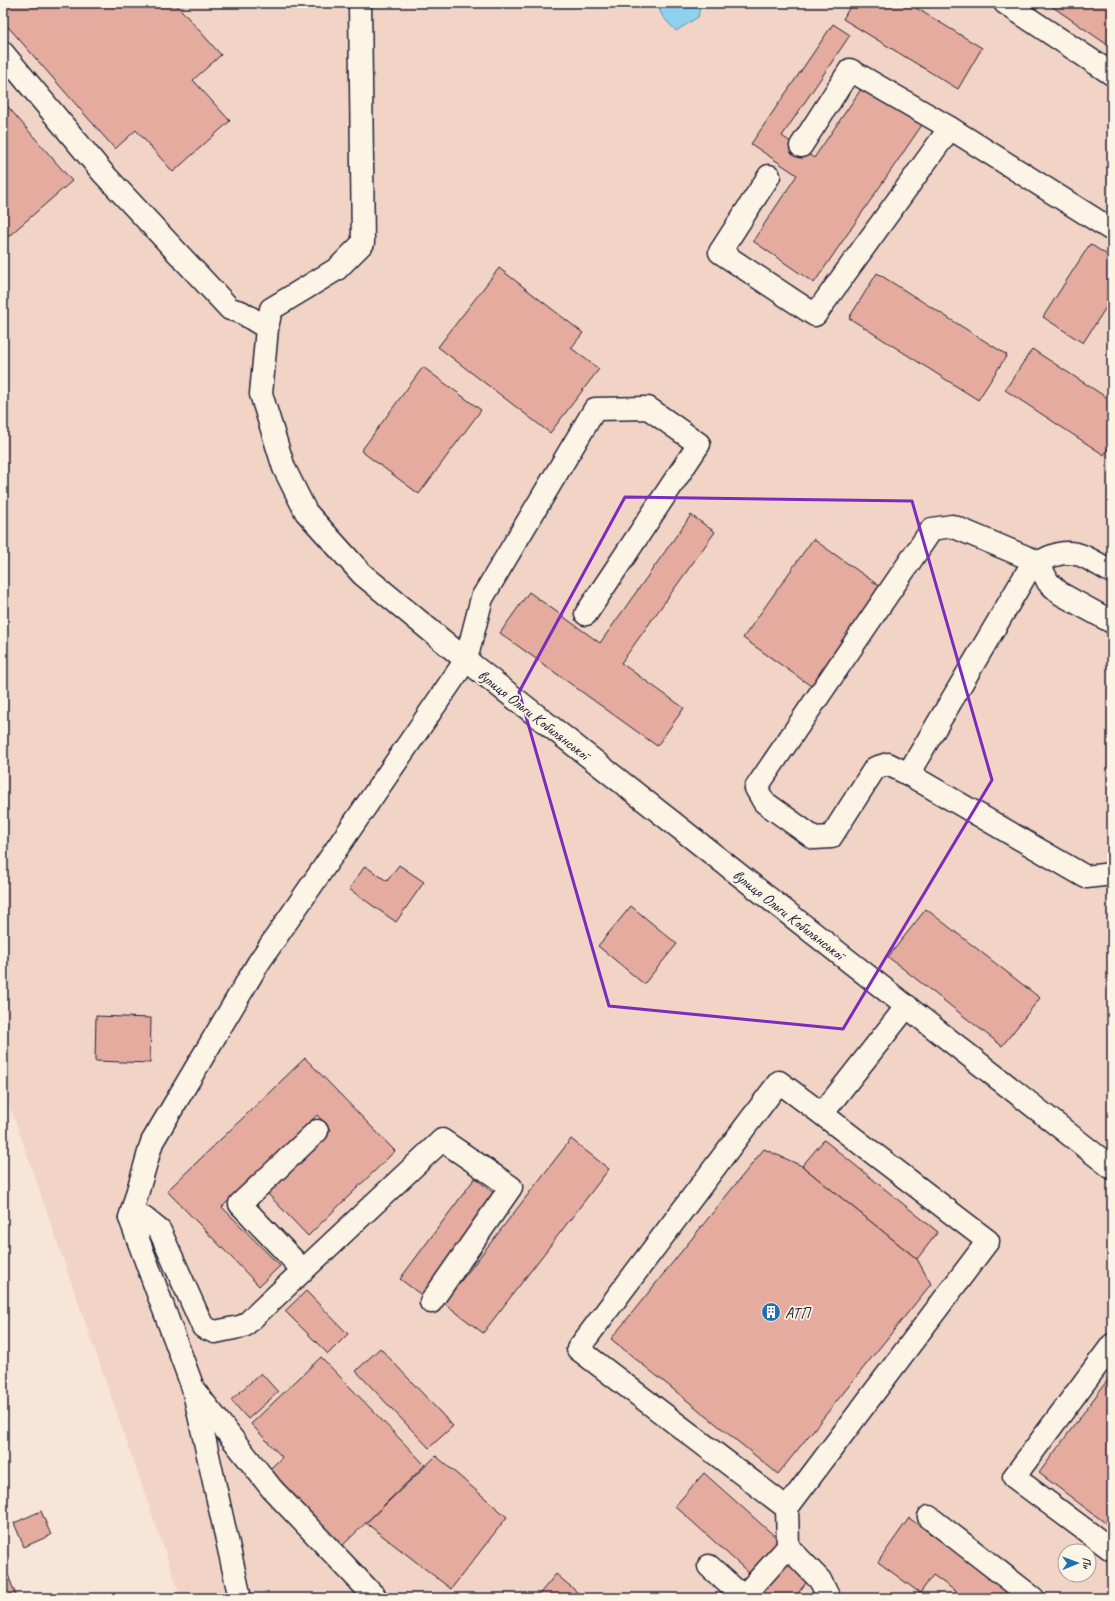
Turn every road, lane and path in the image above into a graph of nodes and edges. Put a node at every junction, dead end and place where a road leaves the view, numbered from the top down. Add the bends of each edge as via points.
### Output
1 (360, 3) edge
2 (1005, 3) edge
3 (3, 53) edge
4 (1112, 74) edge
5 (950, 128) junction
6 (801, 146) dead end
7 (769, 176) dead end
8 (1112, 230) edge
9 (267, 328) junction
10 (1038, 562) junction
11 (1112, 572) edge
12 (586, 614) dead end
13 (1112, 622) edge
14 (466, 660) junction
15 (908, 774) junction
16 (1112, 874) edge
17 (907, 1006) junction
18 (822, 1114) junction
19 (317, 1131) dead end
20 (1112, 1168) edge
21 (130, 1218) junction
22 (303, 1270) junction
23 (431, 1302) dead end
24 (1112, 1345) edge
25 (193, 1388) junction
26 (787, 1508) junction
27 (929, 1517) dead end
28 (788, 1547) junction
29 (1112, 1550) edge
30 (709, 1566) dead end
31 (240, 1598) edge
32 (376, 1598) edge
33 (829, 1598) edge
34 (1033, 1598) edge

1 - 9 street, вулиця Ольги Кобилянської via 362,243 337,269 271,309
2 - 4 street
3 - 9 street via 103,173 230,309 241,312
5 - 6 street via 850,70
5 - 7 street via 815,315 720,252
5 - 8 street
9 - 14 street, вулиця Ольги Кобилянської via 261,394 284,468 306,512 362,574
10 - 11 street via 1058,554 1077,554
10 - 13 street via 1048,582 1061,594
10 - 15 street via 1028,571
10 - 15 street via 952,526 932,529 756,788 764,802 814,838 831,837 875,768 888,764
12 - 14 street via 699,444 648,408 595,409 482,598
14 - 17 street, вулиця Ольги Кобилянської
14 - 21 street via 256,969 152,1142
15 - 16 street via 1086,877
17 - 18 street
17 - 20 street, вулиця Ольги Кобилянської
18 - 26 street via 988,1241
18 - 26 street via 779,1082 578,1349
19 - 22 street via 240,1204
21 - 22 street via 144,1218 160,1231 203,1327 215,1332 244,1326
21 - 25 street
22 - 23 street via 442,1140 511,1187
24 - 29 street via 1014,1477
25 - 31 street
25 - 32 street via 272,1489
26 - 28 street
27 - 34 street
28 - 30 street via 743,1597
28 - 33 street via 820,1580

